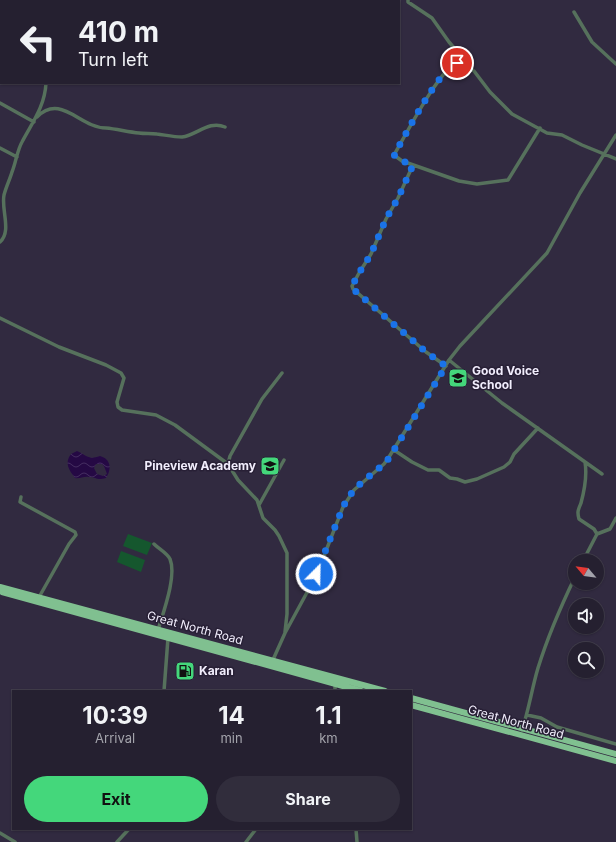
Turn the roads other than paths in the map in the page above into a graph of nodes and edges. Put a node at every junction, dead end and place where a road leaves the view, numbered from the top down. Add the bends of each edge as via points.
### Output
1 (408, 0) edge
2 (574, 12) dead end
3 (616, 64) edge
4 (474, 72) junction
5 (46, 84) edge
6 (0, 103) edge
7 (37, 117) junction
8 (34, 122) junction
9 (225, 127) dead end
10 (540, 128) junction
11 (616, 135) edge
12 (0, 148) edge
13 (603, 155) junction
14 (17, 157) junction
15 (616, 159) edge
16 (413, 165) junction
17 (0, 242) edge
18 (0, 318) edge
19 (449, 360) junction
20 (446, 366) junction
21 (282, 373) dead end
22 (538, 428) junction
23 (394, 450) junction
24 (284, 460) dead end
25 (585, 462) junction
26 (228, 464) junction
27 (602, 474) dead end
28 (21, 497) dead end
29 (259, 505) junction
30 (616, 518) edge
31 (597, 534) junction
32 (154, 544) dead end
33 (587, 554) edge
34 (0, 587) edge
35 (569, 590) edge
36 (0, 591) edge
37 (37, 599) junction
38 (157, 632) junction
39 (285, 633) junction
40 (169, 635) junction
41 (272, 663) junction
42 (335, 681) junction
43 (164, 690) edge
44 (335, 690) edge
45 (358, 690) edge
46 (380, 690) edge
47 (412, 698) edge
48 (412, 705) edge
49 (527, 715) junction
50 (521, 731) junction
51 (616, 744) edge
52 (616, 754) edge
53 (616, 761) edge
54 (128, 830) edge
55 (255, 830) edge
56 (356, 830) edge
57 (0, 833) edge
58 (117, 841) edge
59 (15, 842) edge
60 (246, 842) edge
61 (357, 842) edge

1 - 4 street via 432,18
2 - 3 street via 592,42
4 - 10 street via 505,108
4 - 16 street via 465,66 454,64 432,90 394,155
5 - 7 street
6 - 8 street
7 - 8 street
7 - 9 street via 48,109 58,108 98,128 181,137 209,126
8 - 14 street
10 - 13 street via 550,134 562,135
10 - 16 street via 508,180 477,184 459,181
11 - 13 street
12 - 14 street
13 - 15 street
13 - 19 street via 547,253
14 - 17 street via 4,195 6,232
16 - 20 street via 371,254 352,286 426,352
18 - 26 street via 121,373 124,378 118,407 156,416 176,425
19 - 20 street
19 - 22 street
20 - 23 street
21 - 26 street via 262,399
22 - 23 street via 504,467 465,482 450,478 439,470 428,470
22 - 25 street
23 - 39 street via 384,464 349,496 316,574
24 - 29 street
25 - 27 street
25 - 31 street via 585,480 577,512 579,519
26 - 29 street
28 - 37 street via 20,502 75,532 76,535
29 - 39 street via 263,518 275,530 287,553
30 - 31 street via 610,529
31 - 33 street
32 - 38 street via 168,557 171,566 170,590
34 - 37 highway, Great North Road
35 - 49 street via 538,668
36 - 37 highway, Great North Road
37 - 38 highway, Great North Road
38 - 40 highway, Great North Road
39 - 41 street
40 - 41 highway, Great North Road
40 - 43 street
41 - 42 highway, Great North Road
42 - 44 street
42 - 45 highway, Great North Road
42 - 46 highway, Great North Road
47 - 50 highway, Great North Road
48 - 50 highway, Great North Road
49 - 50 street
49 - 51 street via 541,718 557,728
50 - 52 highway, Great North Road
50 - 53 highway, Great North Road
54 - 58 street
55 - 60 street
56 - 61 street
57 - 59 street

